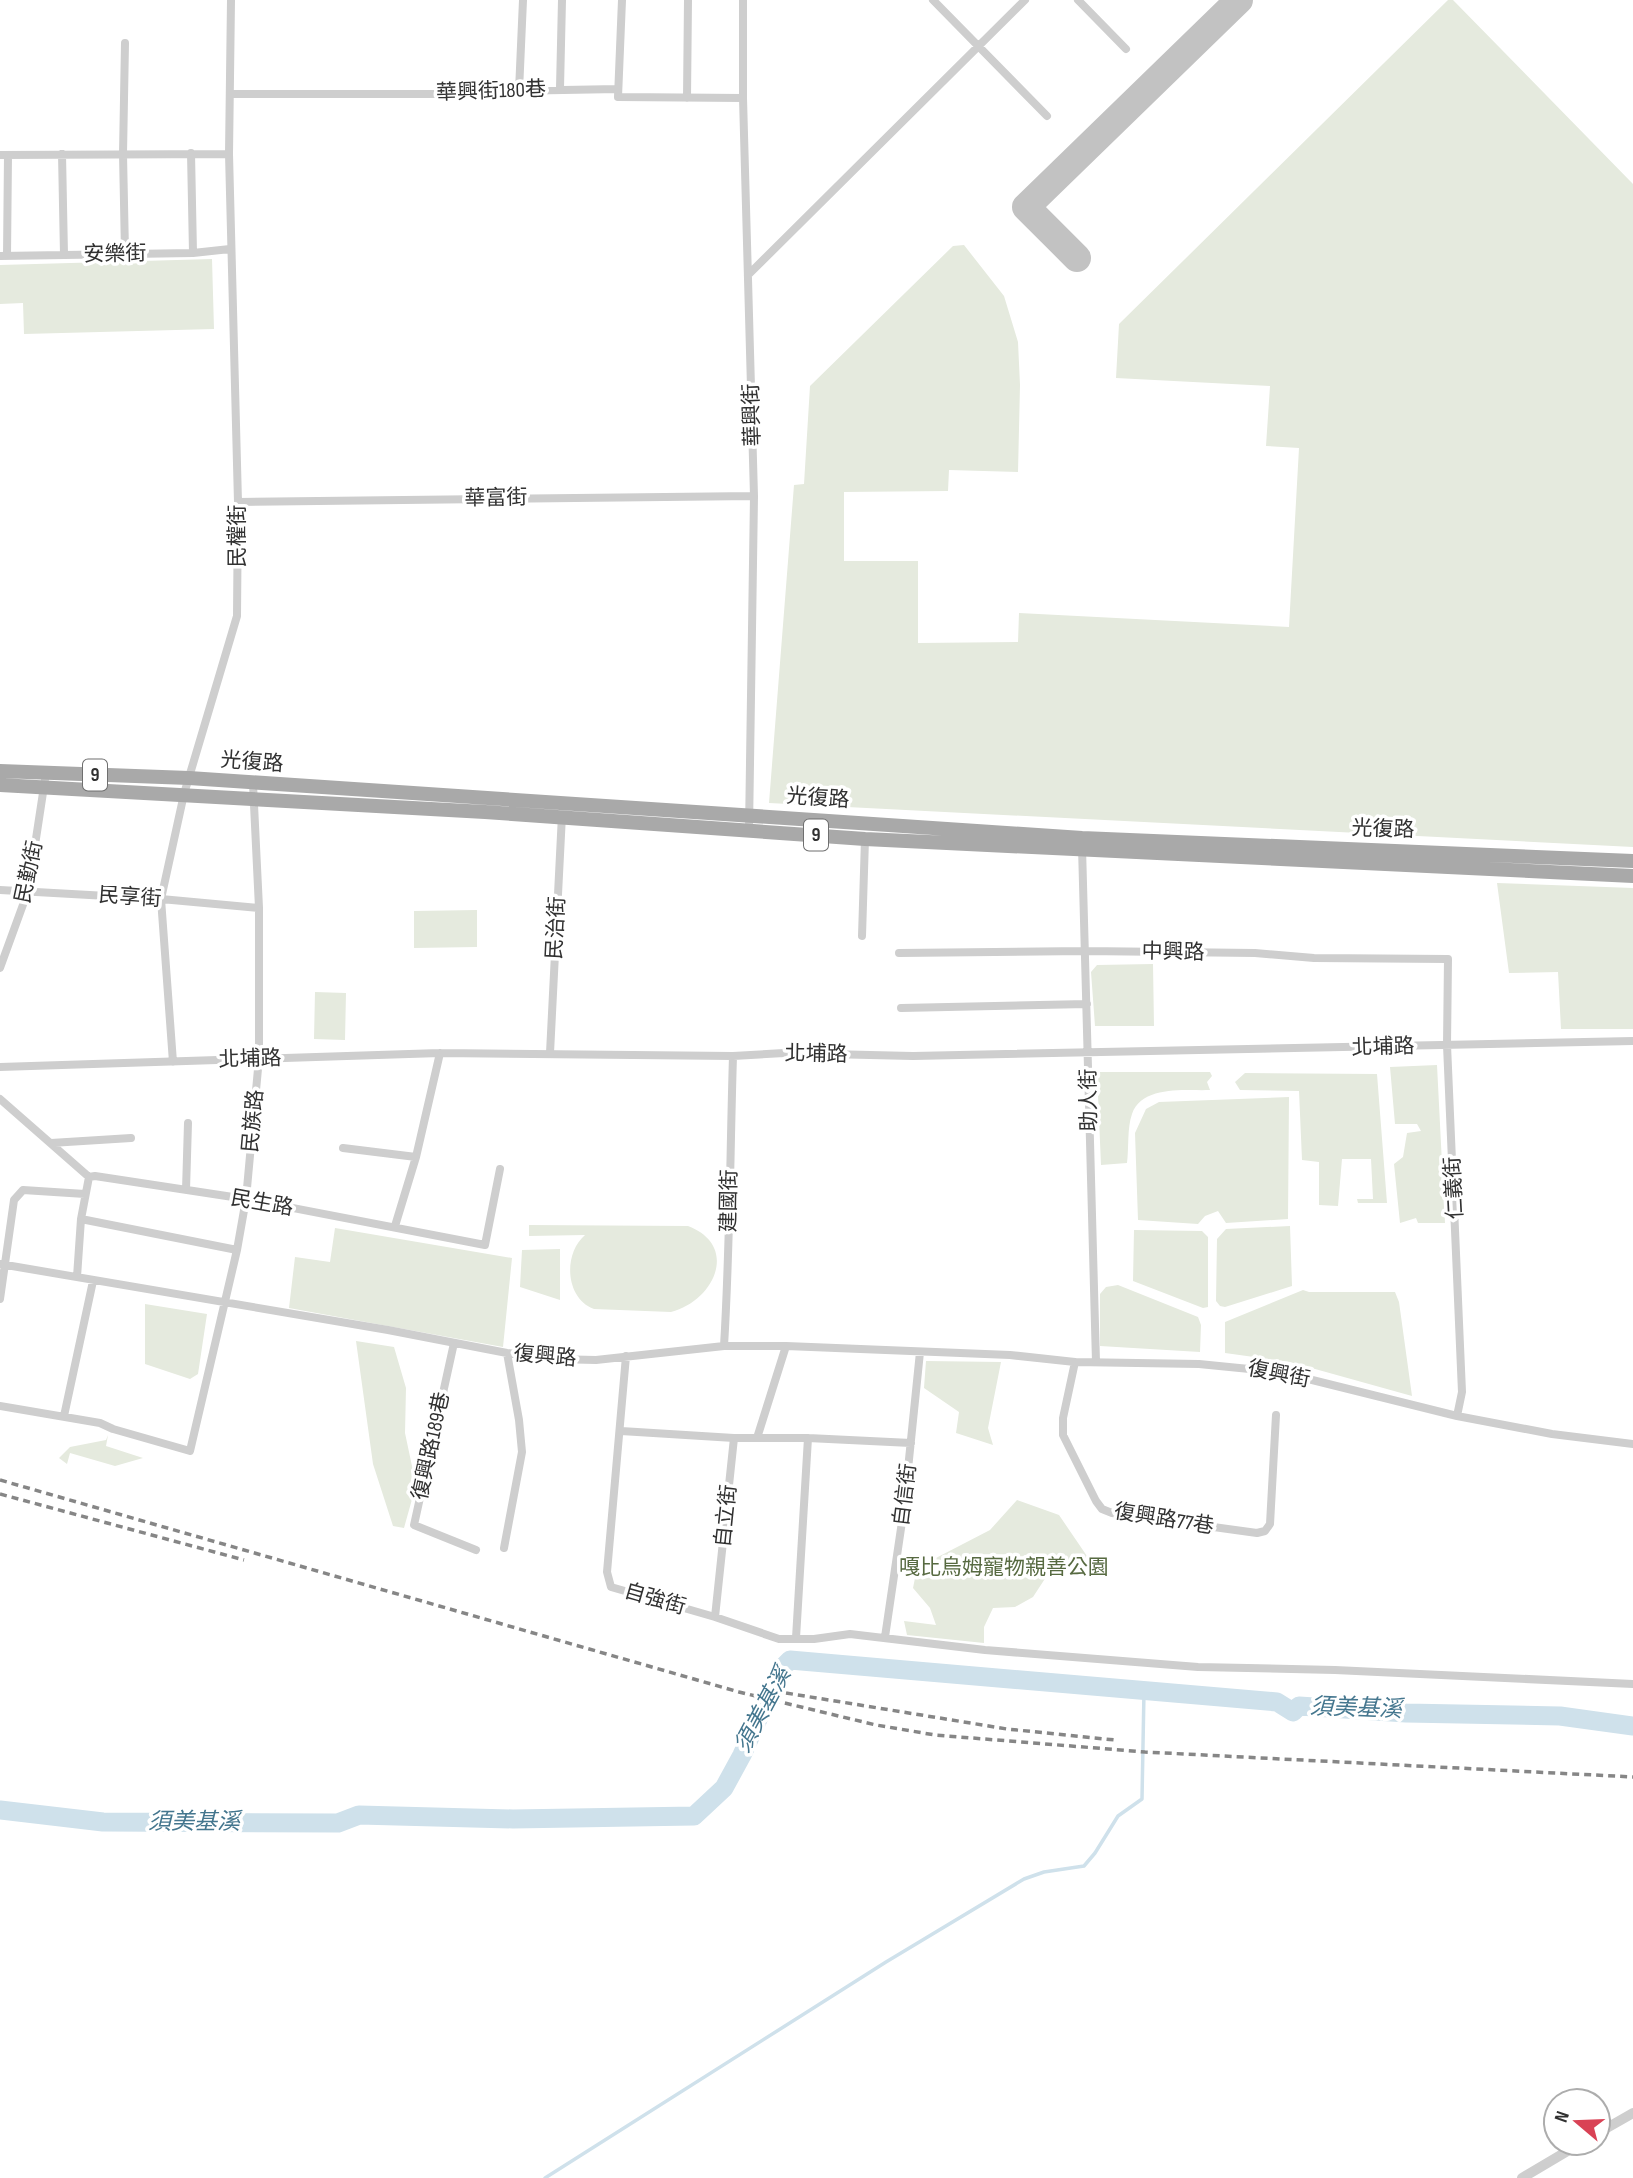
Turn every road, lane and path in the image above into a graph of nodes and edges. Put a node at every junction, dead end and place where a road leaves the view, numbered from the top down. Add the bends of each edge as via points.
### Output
1 (231, 0) edge
2 (523, 0) edge
3 (562, 0) edge
4 (622, 0) edge
5 (688, 0) edge
6 (743, 0) edge
7 (933, 0) edge
8 (1025, 0) edge
9 (1078, 0) edge
10 (125, 43) dead end
11 (978, 46) junction
12 (1126, 49) dead end
13 (560, 88) junction
14 (618, 89) junction
15 (519, 91) junction
16 (231, 94) junction
17 (687, 98) junction
18 (743, 98) junction
19 (1047, 116) dead end
20 (191, 153) junction
21 (62, 154) junction
22 (123, 154) junction
23 (229, 154) junction
24 (4, 155) edge
25 (230, 249) junction
26 (125, 253) junction
27 (193, 253) junction
28 (64, 255) junction
29 (4, 256) edge
30 (748, 275) junction
31 (754, 495) junction
32 (238, 502) junction
33 (0, 771) edge
34 (189, 778) junction
35 (45, 780) junction
36 (0, 785) edge
37 (254, 791) junction
38 (184, 794) junction
39 (563, 802) junction
40 (749, 815) junction
41 (561, 819) junction
42 (749, 830) junction
43 (865, 839) junction
44 (1082, 844) junction
45 (1633, 861) edge
46 (1633, 876) edge
47 (0, 890) edge
48 (28, 891) junction
49 (162, 898) junction
50 (259, 908) junction
51 (862, 936) dead end
52 (1085, 951) junction
53 (899, 953) dead end
54 (1448, 959) joint
55 (0, 968) edge
56 (1087, 1004) junction
57 (901, 1008) dead end
58 (1633, 1041) edge
59 (1447, 1045) junction
60 (440, 1053) junction
61 (1088, 1053) junction
62 (550, 1054) junction
63 (733, 1056) junction
64 (259, 1058) junction
65 (173, 1062) junction
66 (0, 1067) edge
67 (0, 1099) edge
68 (188, 1123) dead end
69 (131, 1138) dead end
70 (51, 1143) junction
71 (343, 1148) dead end
72 (416, 1157) junction
73 (500, 1170) dead end
74 (89, 1177) junction
75 (186, 1190) junction
76 (85, 1194) junction
77 (246, 1199) junction
78 (81, 1219) junction
79 (395, 1227) junction
80 (237, 1250) junction
81 (3, 1264) edge
82 (77, 1277) junction
83 (93, 1280) junction
84 (0, 1299) edge
85 (225, 1302) junction
86 (454, 1343) junction
87 (724, 1346) junction
88 (786, 1346) junction
89 (920, 1352) junction
90 (507, 1353) junction
91 (626, 1356) junction
92 (1074, 1362) junction
93 (1096, 1362) junction
94 (0, 1406) edge
95 (1276, 1415) dead end
96 (64, 1416) junction
97 (1457, 1416) junction
98 (621, 1431) junction
99 (734, 1438) junction
100 (757, 1438) junction
101 (808, 1438) junction
102 (911, 1443) junction
103 (1633, 1444) edge
104 (504, 1548) dead end
105 (476, 1550) dead end
106 (715, 1617) junction
107 (885, 1637) junction
108 (796, 1638) junction
109 (1633, 1684) edge
110 (1633, 2113) edge
111 (1612, 2125) edge
112 (1557, 2157) edge
113 (1522, 2178) edge

1 - 16 street, 民權街
2 - 15 street
3 - 13 street
4 - 14 street
5 - 17 street
6 - 18 street, 華興街
7 - 11 street
8 - 11 street
9 - 12 street
10 - 22 street
11 - 19 street
11 - 30 street
13 - 14 street, 華興街180巷
13 - 15 street, 華興街180巷
14 - 17 street, 華興街180巷 via 618,97
15 - 16 street, 華興街180巷
16 - 23 street, 民權街
17 - 18 street, 華興街180巷
18 - 30 street, 華興街
20 - 22 street
20 - 23 street
20 - 27 street
21 - 22 street
21 - 24 street
21 - 28 street
22 - 26 street
23 - 25 street, 民權街
24 - 29 street
25 - 27 street, 安樂街
25 - 32 street, 民權街
26 - 27 street, 安樂街
26 - 28 street, 安樂街
28 - 29 street, 安樂街
30 - 31 street, 華興街
31 - 32 street, 華富街
31 - 40 street, 華興街
32 - 34 street, 民權街 via 237,616
33 - 35 main road, 光復路 / 9
34 - 35 main road, 光復路 / 9
34 - 37 main road, 光復路 / 9
34 - 38 street, 民權街
35 - 36 main road, 光復路 / 9
35 - 38 main road, 光復路 / 9
35 - 48 street, 民勤街
37 - 38 main road, 光復路 / 9
37 - 39 main road, 光復路 / 9
37 - 41 main road, 光復路 / 9
37 - 50 street, 民族路
38 - 49 street, 民權街
39 - 40 main road, 光復路 / 9
39 - 41 street, 民治街
40 - 42 street, 華興街
40 - 44 main road, 光復路 / 9
41 - 42 main road, 光復路 / 9
41 - 62 street, 民治街
42 - 43 main road, 光復路 / 9
43 - 44 main road, 光復路 / 9
43 - 51 street
44 - 45 main road, 光復路 / 9
44 - 46 main road, 光復路 / 9
44 - 52 street, 助人街
47 - 48 street, 民享街
48 - 49 street, 民享街
48 - 55 street, 民勤街
49 - 50 street, 民享街
49 - 65 street, 民權街
50 - 64 street, 民族路
52 - 53 street, 中興路
52 - 54 street, 中興路
52 - 56 street, 助人街
54 - 59 street, 仁義街
56 - 57 street
56 - 61 street, 助人街
58 - 59 street, 北埔路
59 - 61 street, 北埔路
59 - 97 street, 仁義街 via 1462,1392
60 - 62 street, 北埔路
60 - 64 street, 北埔路
60 - 72 street
61 - 63 street, 北埔路
61 - 93 street, 助人街
62 - 63 street, 北埔路
63 - 87 street, 建國街
64 - 65 street, 北埔路
64 - 77 street, 民族路
65 - 66 street, 北埔路
67 - 70 street
68 - 75 street
69 - 70 street
70 - 74 street
71 - 72 street
72 - 79 street
73 - 79 street, 民生路 via 485,1245
74 - 75 street, 民生路
74 - 76 street
75 - 77 street, 民生路
76 - 78 street
76 - 81 street via 23,1190 14,1200
77 - 79 street, 民生路
77 - 80 street, 民族路
78 - 80 street
78 - 82 street
80 - 85 street, 民族路
81 - 82 street, 復興路
81 - 84 street
82 - 83 street, 復興路
83 - 85 street, 復興路
83 - 96 street
85 - 86 street, 復興路
85 - 96 street, 民族路 via 190,1451
86 - 90 street, 復興路
86 - 105 street, 復興路189巷 via 414,1525
87 - 88 street, 復興路
87 - 91 street, 復興路
88 - 89 street, 復興路
88 - 100 street
89 - 92 street, 復興路
89 - 102 street, 自信街
90 - 91 street, 復興路 via 552,1359
90 - 104 street via 522,1452
91 - 98 street, 自強街
92 - 93 street, 復興路
92 - 95 street, 復興路77巷 via 1063,1435 1096,1501 1112,1513 1265,1531 1270,1524
93 - 97 street, 復興街 via 1280,1372
94 - 96 street
97 - 103 street, 復興街
98 - 99 street
98 - 106 street, 自強街 via 607,1572 611,1587
99 - 100 street
99 - 106 street, 自立街
100 - 101 street
101 - 102 street
101 - 108 street
102 - 107 street, 自信街
106 - 108 street, 自強街 via 779,1639
107 - 108 street, 自強街
107 - 109 street, 自強街 via 1198,1667
110 - 111 street
112 - 113 street

